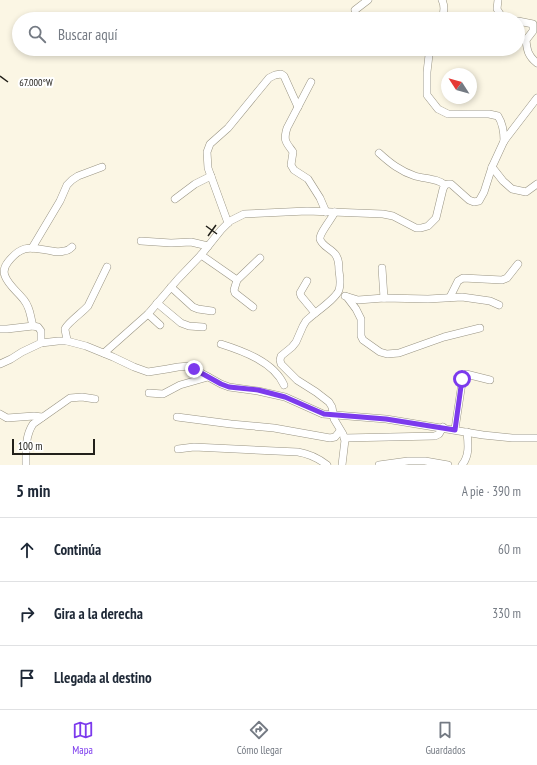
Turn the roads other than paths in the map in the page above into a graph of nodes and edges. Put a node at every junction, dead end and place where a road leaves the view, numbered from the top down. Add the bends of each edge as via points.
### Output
1 (368, 0) edge
2 (442, 0) edge
3 (498, 0) edge
4 (355, 10) dead end
5 (444, 12) edge
6 (499, 12) edge
7 (525, 22) edge
8 (429, 56) edge
9 (537, 63) edge
10 (311, 82) dead end
11 (537, 98) edge
12 (298, 107) junction
13 (504, 141) junction
14 (379, 153) dead end
15 (102, 167) dead end
16 (492, 167) junction
17 (211, 176) junction
18 (537, 184) edge
19 (445, 185) junction
20 (175, 199) dead end
21 (326, 212) junction
22 (335, 212) junction
23 (228, 223) junction
24 (141, 241) dead end
25 (208, 246) junction
26 (72, 247) dead end
27 (32, 248) junction
28 (201, 255) junction
29 (260, 258) dead end
30 (518, 264) dead end
31 (2, 266) edge
32 (107, 267) dead end
33 (382, 268) dead end
34 (4, 279) edge
35 (237, 280) junction
36 (307, 282) dead end
37 (171, 286) junction
38 (338, 292) junction
39 (347, 297) junction
40 (450, 297) junction
41 (384, 298) junction
42 (157, 303) junction
43 (499, 305) dead end
44 (254, 307) dead end
45 (212, 311) dead end
46 (315, 313) junction
47 (148, 314) junction
48 (160, 325) dead end
49 (33, 326) junction
50 (203, 327) dead end
51 (480, 328) dead end
52 (0, 329) edge
53 (67, 341) junction
54 (41, 343) junction
55 (221, 344) dead end
56 (104, 353) junction
57 (0, 364) edge
58 (208, 377) junction
59 (490, 380) dead end
60 (284, 385) dead end
61 (149, 393) dead end
62 (95, 399) dead end
63 (0, 414) edge
64 (333, 415) junction
65 (42, 417) junction
66 (177, 417) dead end
67 (443, 428) junction
68 (455, 430) junction
69 (340, 431) junction
70 (467, 432) junction
71 (344, 438) junction
72 (537, 438) edge
73 (178, 449) dead end
74 (26, 465) edge
75 (327, 465) edge
76 (342, 465) edge
77 (379, 465) edge
78 (448, 465) edge
79 (462, 465) edge

1 - 4 street
2 - 5 street
3 - 6 street
7 - 9 street via 533,24 533,31 526,40 527,50
8 - 13 street via 426,72 427,95 438,109 448,114 498,116 504,130
10 - 12 street
11 - 13 street
12 - 17 street via 284,76 281,74 270,78 228,128 210,144 207,152
12 - 21 street via 285,136 293,152 291,165 308,179
13 - 16 street
14 - 19 street via 398,169
15 - 27 street via 78,176 67,185
16 - 18 street via 512,189 526,192
16 - 19 street via 479,201 469,200 451,184
17 - 20 street
17 - 23 street
19 - 22 street via 436,218 428,226 421,228 383,214
21 - 22 street
21 - 23 street via 244,214
22 - 38 street via 320,240 334,253 339,263
23 - 25 street
24 - 25 street via 191,242
25 - 28 street
26 - 27 street via 58,252
27 - 31 street via 18,252
28 - 35 street
28 - 37 street
29 - 35 street
30 - 40 street via 507,278 502,280 463,278 458,281
31 - 34 street
32 - 53 street via 88,306 66,325
33 - 41 street
34 - 49 street via 24,300 30,310
35 - 44 street via 235,293
36 - 46 street via 300,293
37 - 42 street
37 - 45 street via 193,307
38 - 39 street
38 - 46 street
39 - 41 street via 358,300
39 - 51 street via 361,319 360,336 380,352 387,354 399,353
40 - 41 street
40 - 43 street via 475,298
42 - 47 street
42 - 50 street via 181,323
46 - 64 street via 306,321 296,342 280,360 297,380 329,402
47 - 48 street
47 - 56 street
49 - 52 street
49 - 54 street via 41,331
53 - 54 street
53 - 56 street
54 - 57 street
55 - 60 street via 262,362 278,375
56 - 58 street via 148,372 189,366
58 - 61 street via 180,385 163,394
58 - 64 street via 229,387 258,390 285,397 324,414
59 - 68 street via 466,374 463,376
62 - 65 street via 70,398
63 - 65 street via 7,418
64 - 67 street via 386,419
64 - 69 street
65 - 74 street via 29,429
66 - 69 street via 274,428 330,438 335,437
67 - 68 street
67 - 71 street via 435,436
68 - 70 street
69 - 71 street
70 - 72 street via 512,438
70 - 79 street via 468,450
71 - 76 street
73 - 75 street via 194,447 298,452 317,458
77 - 78 street via 425,461

